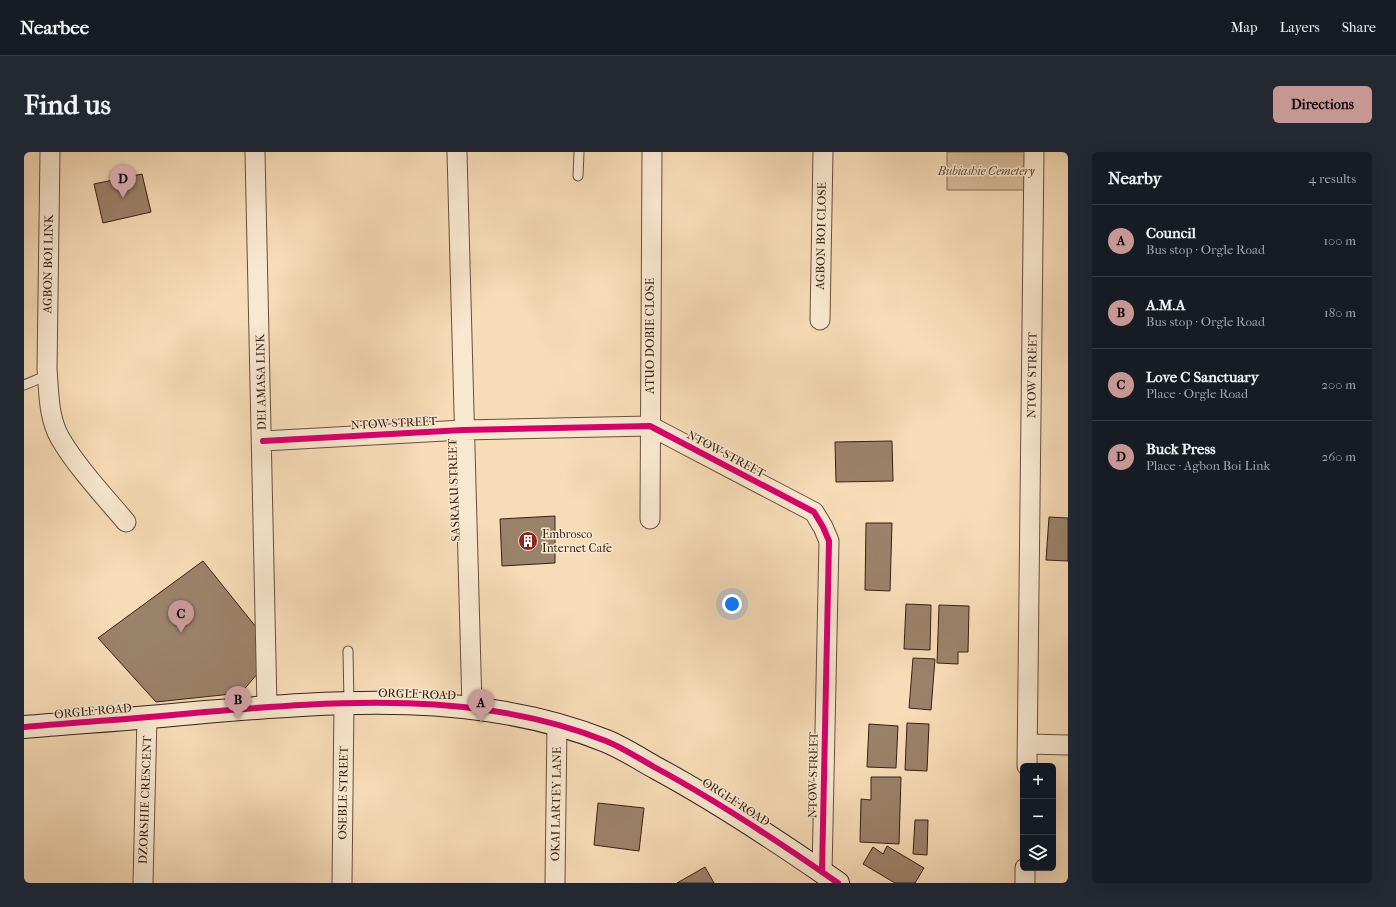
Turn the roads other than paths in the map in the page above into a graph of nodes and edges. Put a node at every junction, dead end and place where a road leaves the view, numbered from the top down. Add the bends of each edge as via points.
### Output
1 (50, 152) edge
2 (255, 152) edge
3 (457, 152) edge
4 (579, 152) edge
5 (652, 152) edge
6 (823, 152) edge
7 (1034, 152) edge
8 (578, 176) dead end
9 (820, 320) dead end
10 (48, 375) junction
11 (24, 385) edge
12 (650, 426) junction
13 (463, 430) junction
14 (263, 441) junction
15 (650, 519) dead end
16 (126, 522) dead end
17 (348, 651) dead end
18 (347, 703) junction
19 (267, 707) junction
20 (472, 707) junction
21 (148, 717) junction
22 (557, 724) junction
23 (24, 727) edge
24 (1028, 744) junction
25 (1068, 745) edge
26 (1027, 763) edge
27 (1025, 871) edge
28 (830, 877) edge
29 (143, 883) edge
30 (342, 883) edge
31 (555, 883) edge
32 (1025, 883) edge

1 - 10 street, AGBON BOI LINK
2 - 14 street, DEI AMASA LINK
3 - 13 street, SASRAKU STREET
4 - 8 lane
5 - 12 street, ATUO DOBIE CLOSE
6 - 9 street, AGBON BOI CLOSE
7 - 24 street, NTOW STREET
10 - 11 lane
10 - 16 street, AGBON BOI LINK via 49,402 59,437
12 - 13 street, NTOW STREET
12 - 15 street, ATUO DOBIE CLOSE
12 - 28 street, NTOW STREET via 814,512 829,541
13 - 14 street, NTOW STREET
13 - 20 street, SASRAKU STREET
14 - 19 street, DEI AMASA LINK
17 - 18 lane
18 - 19 street, ORGLE ROAD
18 - 20 street, ORGLE ROAD
18 - 30 street, OSEBLE STREET
19 - 21 street, ORGLE ROAD
20 - 22 street, ORGLE ROAD
21 - 23 street, ORGLE ROAD
21 - 29 street, DZORSHIE CRESCENT
22 - 28 street, ORGLE ROAD via 608,742 701,792
22 - 31 street, OKAI LARTEY LANE
24 - 25 street
24 - 26 street, NTOW STREET
27 - 32 street

